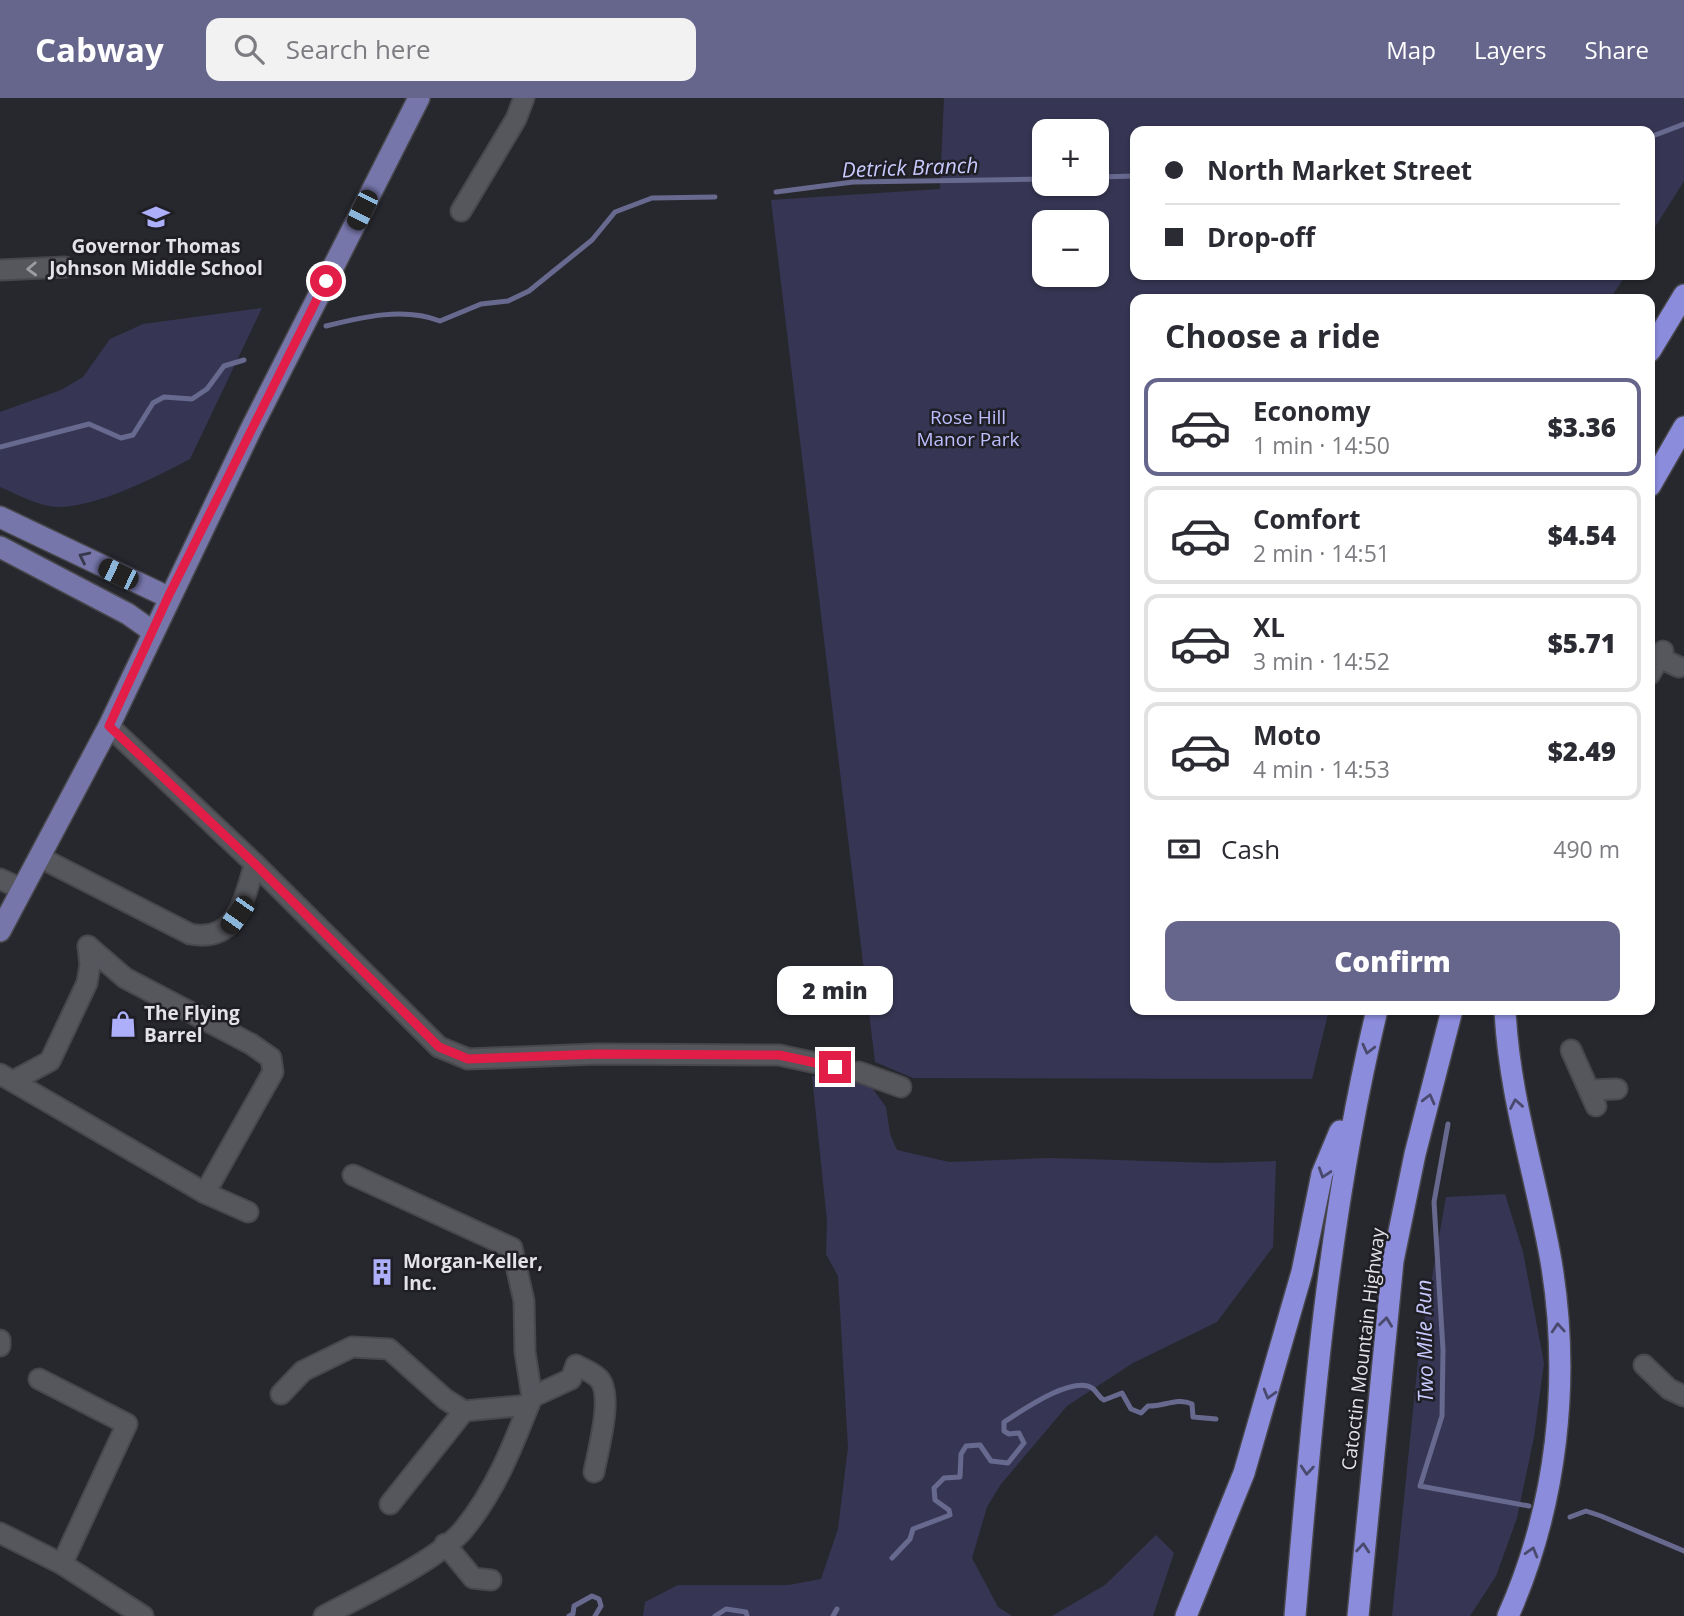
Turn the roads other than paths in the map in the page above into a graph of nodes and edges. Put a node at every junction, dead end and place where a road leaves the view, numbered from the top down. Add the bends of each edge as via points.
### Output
1 (419, 98) edge
2 (524, 98) edge
3 (461, 211) dead end
4 (65, 267) dead end
5 (0, 270) edge
6 (1684, 295) edge
7 (1655, 343) edge
8 (1684, 427) edge
9 (1655, 477) edge
10 (0, 517) edge
11 (0, 547) edge
12 (168, 597) junction
13 (152, 631) junction
14 (1658, 661) edge
15 (1679, 667) dead end
16 (109, 726) junction
17 (39, 857) junction
18 (255, 864) junction
19 (0, 879) edge
20 (22, 889) junction
21 (0, 931) edge
22 (1376, 1015) edge
23 (1451, 1015) edge
24 (1506, 1015) edge
25 (1571, 1050) dead end
26 (835, 1067) dead end
27 (859, 1072) dead end
28 (7, 1078) edge
29 (901, 1087) dead end
30 (1358, 1087) junction
31 (1618, 1089) dead end
32 (353, 1175) dead end
33 (205, 1193) junction
34 (248, 1212) dead end
35 (0, 1340) edge
36 (0, 1346) edge
37 (1644, 1365) dead end
38 (39, 1378) dead end
39 (281, 1394) dead end
40 (1684, 1396) edge
41 (531, 1401) junction
42 (464, 1411) junction
43 (594, 1472) dead end
44 (390, 1504) dead end
45 (0, 1533) edge
46 (444, 1544) junction
47 (62, 1564) junction
48 (491, 1580) dead end
49 (143, 1616) edge
50 (324, 1616) edge
51 (1186, 1616) edge
52 (1295, 1616) edge
53 (1358, 1616) edge
54 (1508, 1616) edge

1 - 12 main road
2 - 3 street
4 -> 5 street
6 - 7 highway
8 - 9 highway
12 -> 10 main road
11 - 13 main road
12 - 13 main road
13 - 16 main road
14 - 15 street
16 - 17 main road
16 - 18 street
17 - 18 street via 202,936 229,927
17 - 20 main road
18 - 26 street via 439,1047 468,1059 779,1055
19 - 20 street
20 - 21 main road
22 -> 30 highway
53 -> 23 highway, Catoctin Mountain Highway via 1393,1261
54 -> 24 highway via 1526,1574 1549,1484 1560,1372 1551,1261 1520,1126
25 - 31 street via 1593,1098
27 - 29 street
28 - 33 street
28 - 33 street via 50,1060 87,983 88,946 125,978 271,1058 273,1072
30 -> 51 highway via 1322,1174 1302,1272 1244,1473
30 -> 52 highway via 1326,1290
32 - 41 street via 512,1248 524,1301 524,1352
33 - 34 street
35 - 36 street
37 - 40 street via 1669,1389
38 - 47 street via 127,1424
39 - 42 street via 303,1370 352,1347 389,1349
41 - 42 street
41 - 43 street via 571,1379 576,1365 599,1378 605,1412
41 - 46 street via 503,1469 463,1531
42 - 44 street
45 - 47 street
46 - 48 street via 473,1578
46 - 50 street via 420,1563
47 - 49 street

